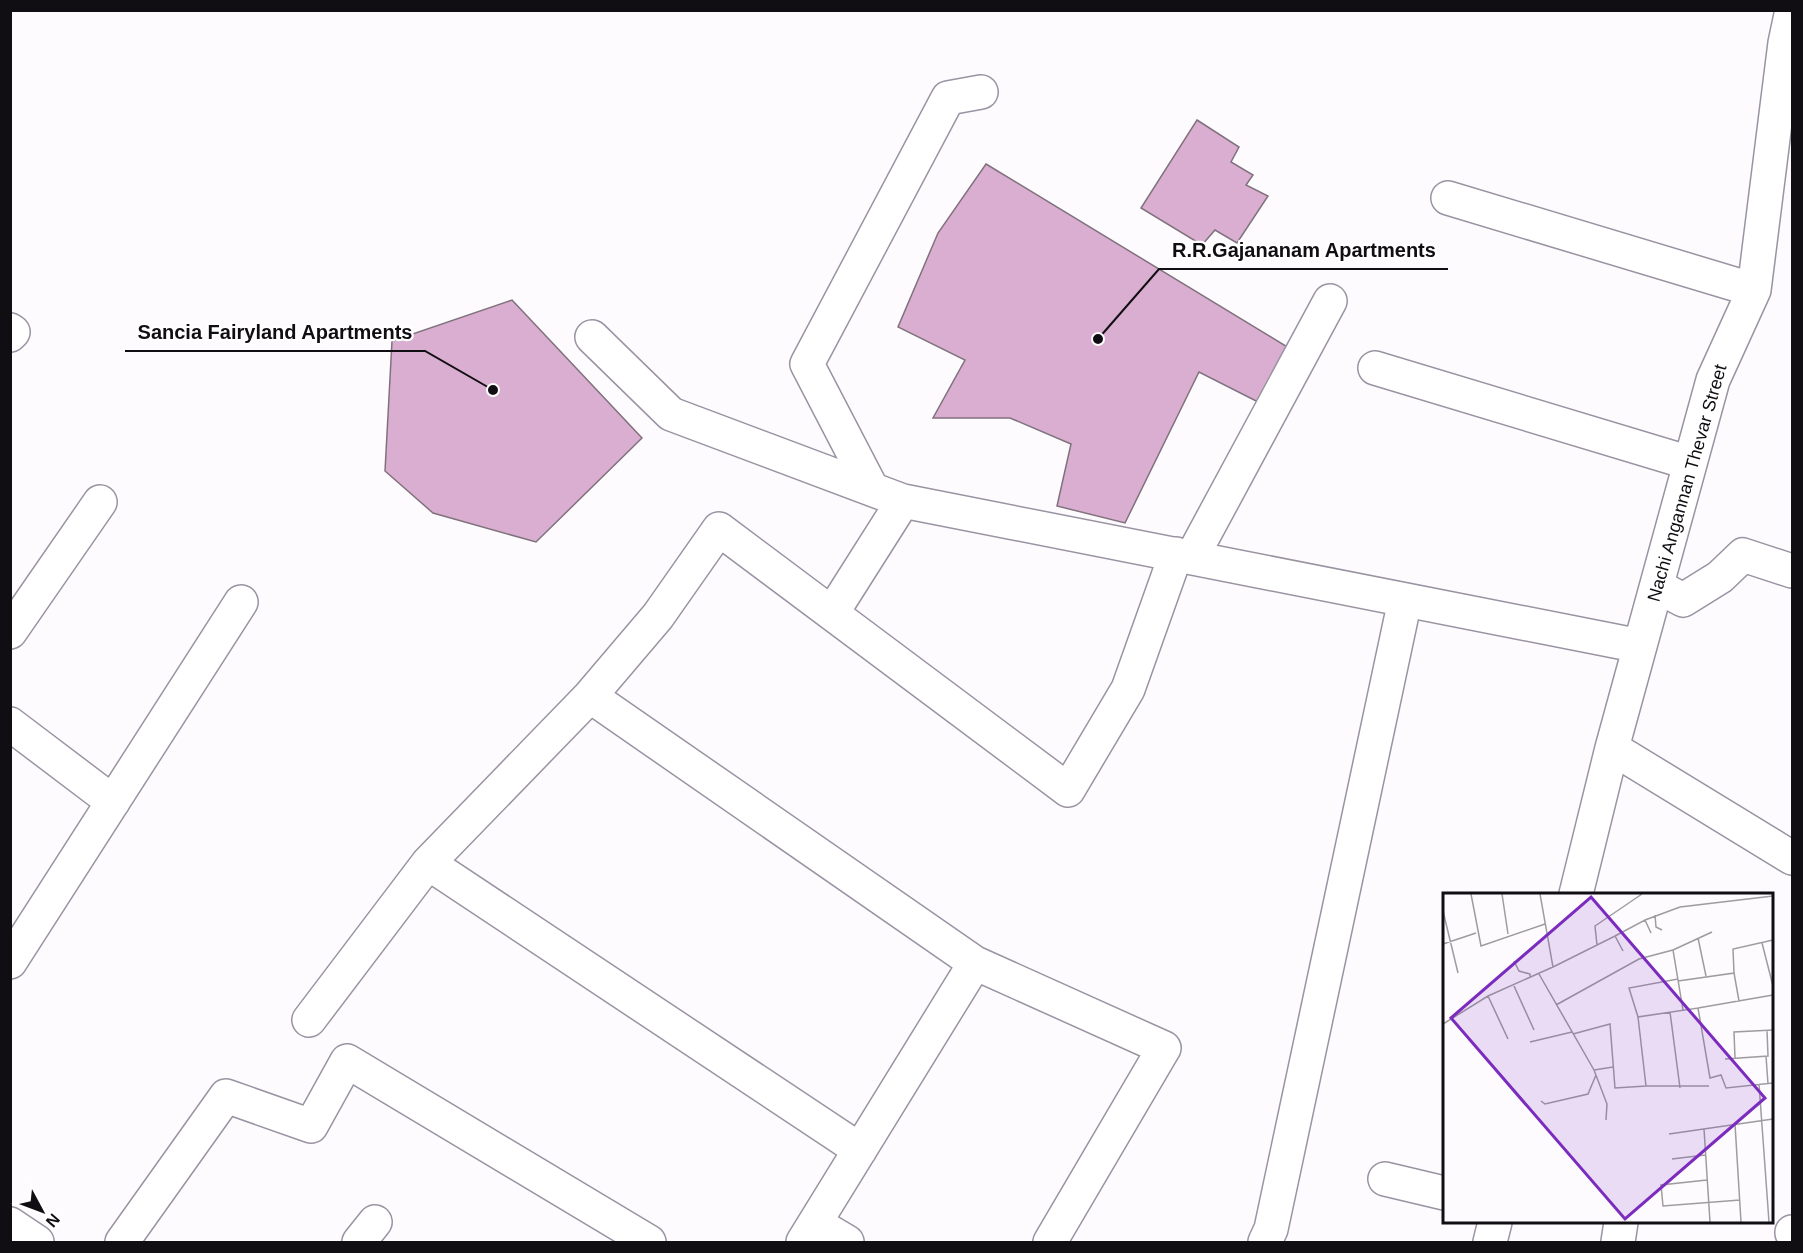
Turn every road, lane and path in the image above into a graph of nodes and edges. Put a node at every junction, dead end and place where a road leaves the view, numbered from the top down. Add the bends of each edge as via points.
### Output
1 (1792, 10) edge
2 (981, 92) dead end
3 (1448, 198) dead end
4 (1754, 290) junction
5 (1330, 301) dead end
6 (10, 330) edge
7 (10, 335) edge
8 (592, 337) dead end
9 (1375, 368) dead end
10 (1690, 463) junction
11 (872, 489) junction
12 (903, 501) junction
13 (100, 502) dead end
14 (1184, 556) junction
15 (1792, 571) edge
16 (1657, 586) junction
17 (1405, 600) junction
18 (241, 602) dead end
19 (832, 613) junction
20 (10, 632) edge
21 (1640, 646) junction
22 (590, 696) junction
23 (10, 724) edge
24 (1612, 748) junction
25 (113, 802) junction
26 (1792, 858) edge
27 (428, 863) junction
28 (1576, 893) edge
29 (10, 962) edge
30 (975, 963) junction
31 (309, 1020) dead end
32 (860, 1150) junction
33 (1385, 1179) dead end
34 (1443, 1193) edge
35 (1495, 1223) edge
36 (1621, 1223) edge
37 (10, 1224) edge
38 (809, 1233) edge
39 (37, 1242) edge
40 (122, 1242) edge
41 (649, 1242) edge
42 (847, 1242) edge
43 (1050, 1242) edge
44 (1265, 1242) edge
45 (1490, 1242) edge
46 (1618, 1242) edge

1 - 4 street, Nachi Angannan Thevar Street
2 - 11 street via 948,98 807,364
3 - 4 street
4 - 10 street, Nachi Angannan Thevar Street via 1713,380
5 - 14 street
6 - 7 street
8 - 11 street via 670,414
9 - 10 street
10 - 16 street, Nachi Angannan Thevar Street
11 - 12 street
12 - 14 street
12 - 19 street
13 - 20 street
14 - 17 street
14 - 19 street via 1128,689 1068,790
15 - 16 street via 1743,555 1720,577 1683,600
16 - 21 street, Nachi Angannan Thevar Street
17 - 21 street
17 - 44 street
18 - 25 street
19 - 22 street via 720,529 658,616
21 - 24 street, Nachi Angannan Thevar Street
22 - 27 street
22 - 30 street
23 - 25 street
24 - 26 street
24 - 28 street, Nachi Angannan Thevar Street
25 - 29 street
27 - 31 street
27 - 32 street
30 - 32 street
30 - 43 street via 1164,1048
32 - 38 street
33 - 34 street
35 - 45 street
36 - 46 street
37 - 39 street
38 - 42 street
40 - 41 street via 226,1096 311,1126 347,1061

